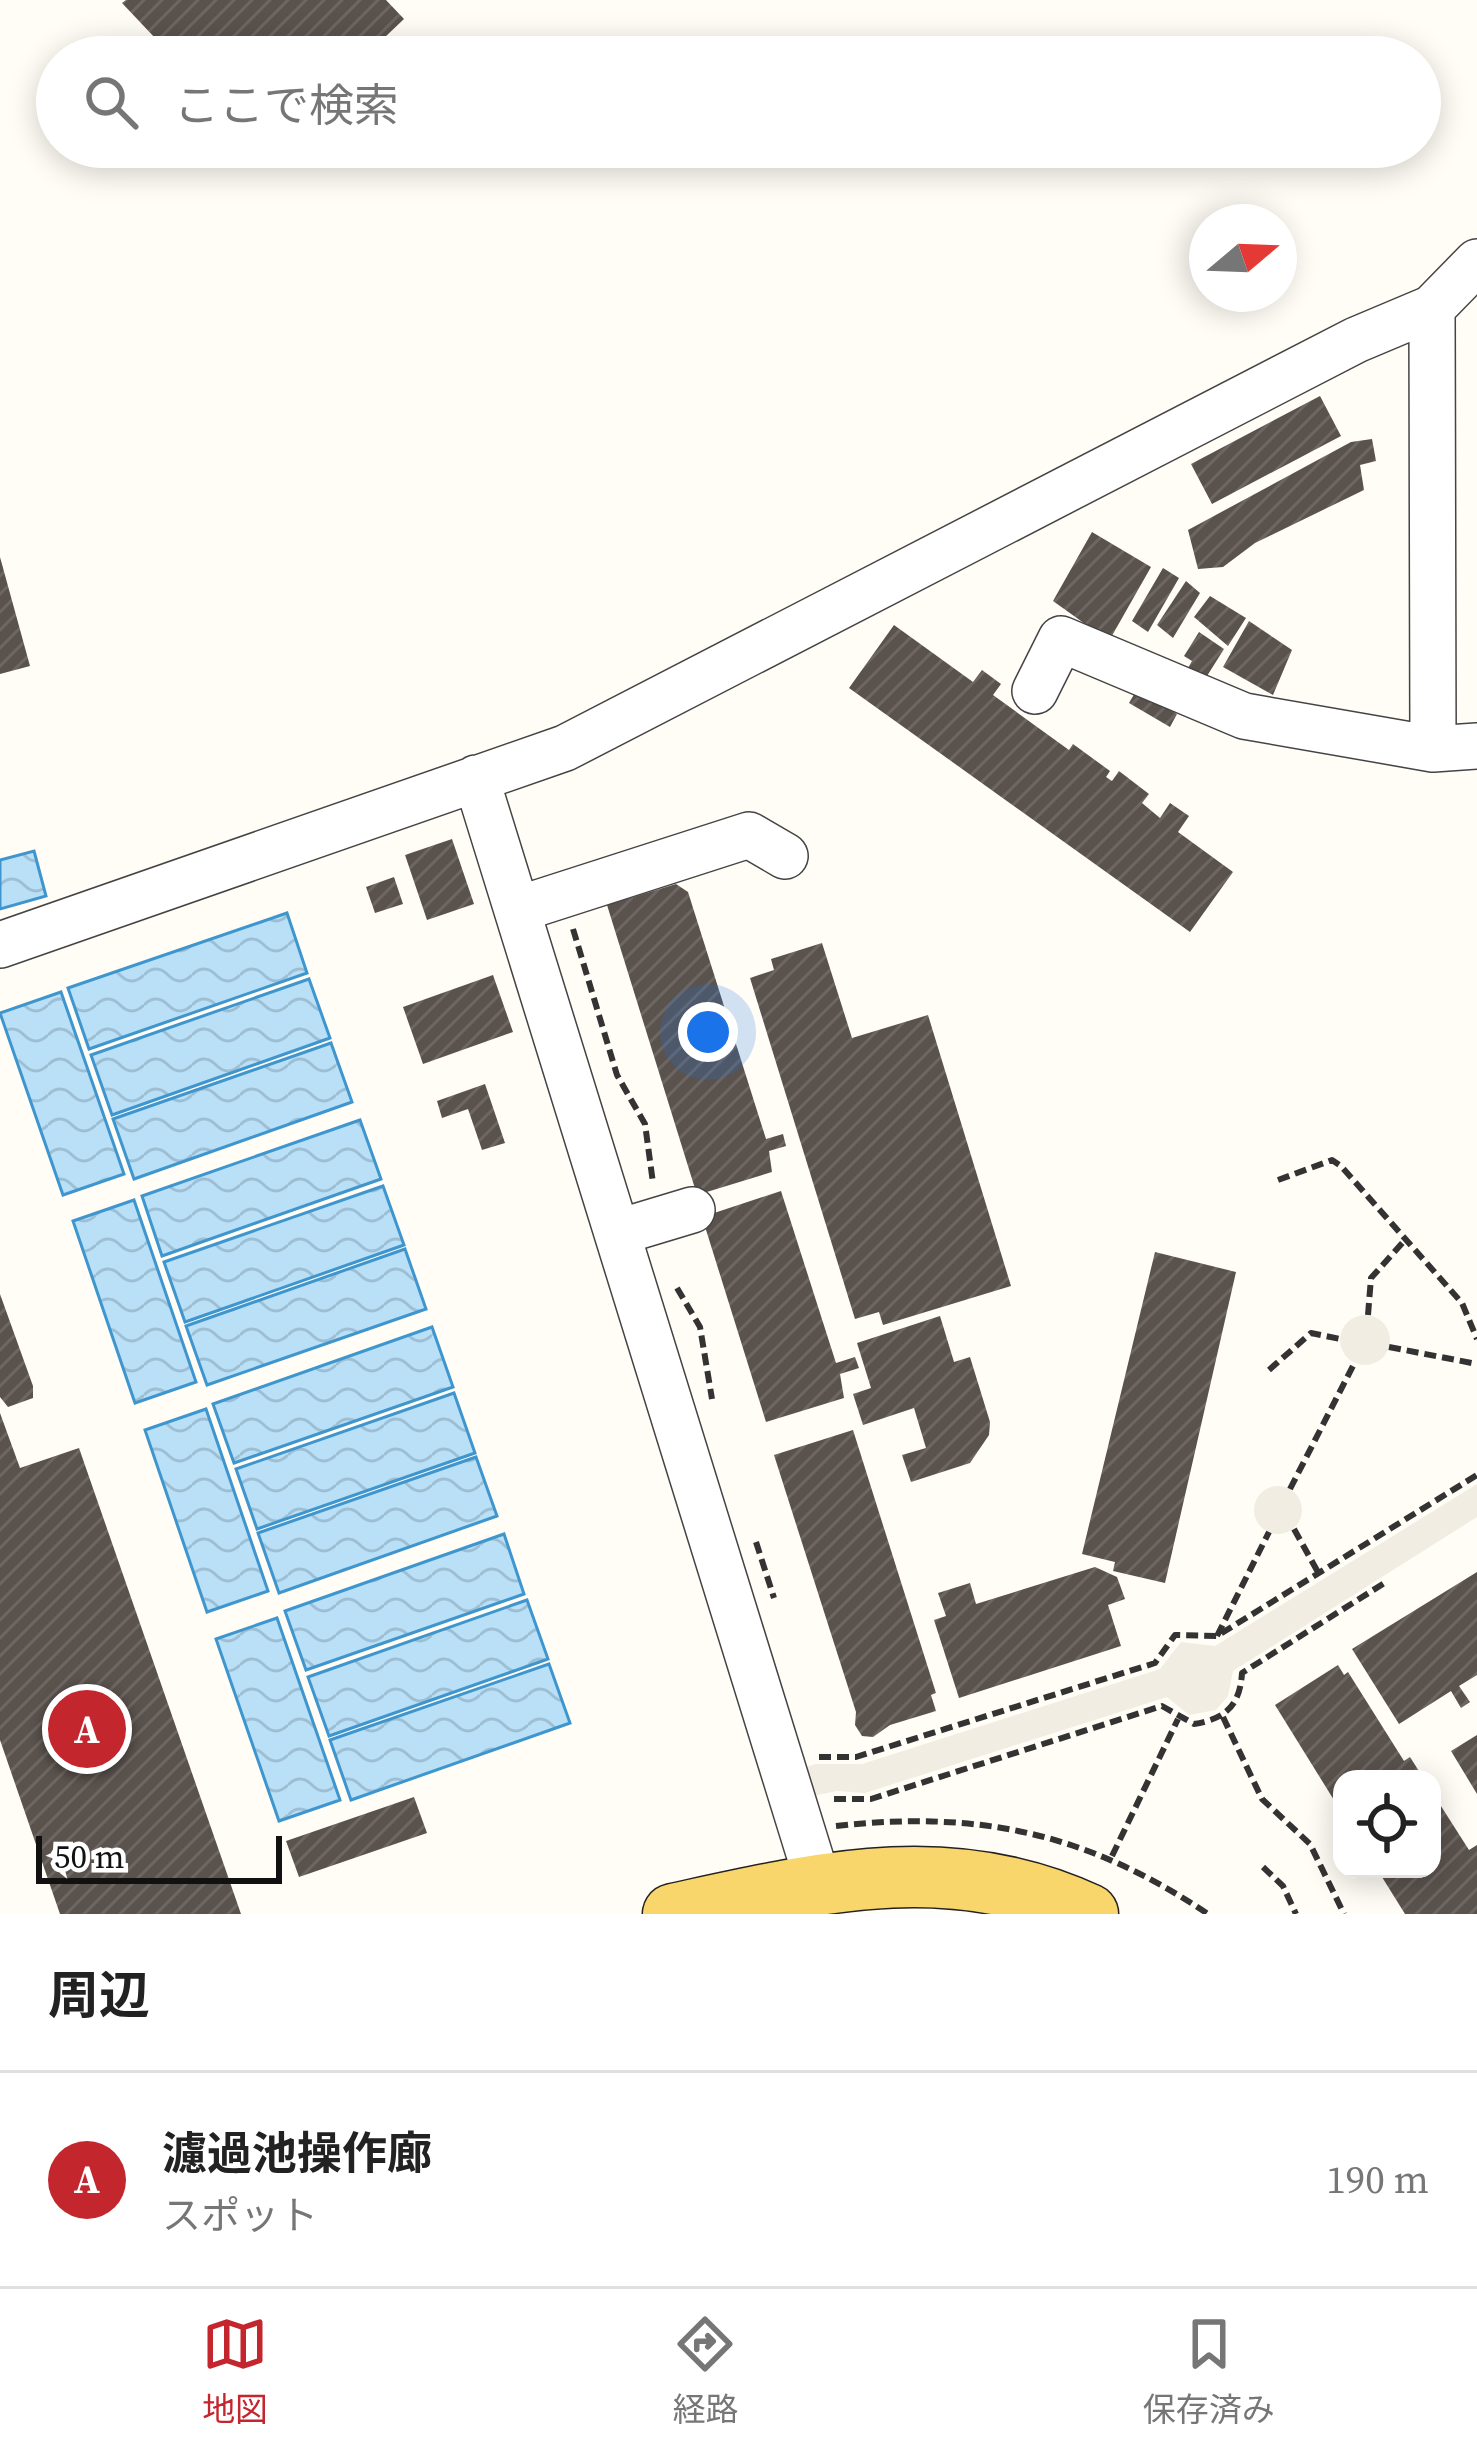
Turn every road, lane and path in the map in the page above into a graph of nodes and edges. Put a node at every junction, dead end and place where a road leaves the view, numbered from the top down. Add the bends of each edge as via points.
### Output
1 (1461, 289) edge
2 (1035, 691) dead end
3 (1455, 748) edge
4 (476, 778) junction
5 (785, 856) dead end
6 (539, 903) junction
7 (0, 946) edge
8 (1278, 1180) dead end
9 (655, 1221) junction
10 (1405, 1240) junction
11 (674, 1283) dead end
12 (1368, 1316) dead end
13 (1340, 1339) dead end
14 (1477, 1339) edge
15 (1389, 1347) dead end
16 (1355, 1362) dead end
17 (1477, 1364) edge
18 (1268, 1370) dead end
19 (713, 1418) dead end
20 (1477, 1475) edge
21 (1290, 1489) dead end
22 (1294, 1529) dead end
23 (1269, 1532) dead end
24 (755, 1539) dead end
25 (1319, 1574) junction
26 (1386, 1582) dead end
27 (779, 1618) dead end
28 (1216, 1636) junction
29 (1223, 1717) junction
30 (1178, 1719) junction
31 (803, 1768) junction
32 (1111, 1857) dead end
33 (1263, 1867) dead end
34 (818, 1882) junction
35 (673, 1914) edge
36 (1088, 1914) edge
37 (1296, 1914) edge
38 (1344, 1914) edge

1 - 3 street
1 - 4 street via 565,748
2 - 3 street via 1061,638 1244,716
4 - 6 street
4 - 7 street
5 - 6 street via 749,835
6 - 9 street
6 - 9 path via 599,1001 617,1075 645,1124
8 - 10 path via 1332,1160
9 - 31 street
10 - 12 path via 1371,1278
10 - 14 path via 1462,1303
11 - 19 path via 700,1327
13 - 18 path via 1311,1333
15 - 17 path
16 - 21 path
20 - 25 path
22 - 25 path
23 - 28 path
24 - 27 path
25 - 28 path
26 - 29 path via 1242,1673
28 - 31 path via 1174,1635 1155,1663
29 - 30 path
29 - 38 path via 1262,1799 1310,1844
30 - 31 path via 1162,1706 871,1799 823,1799
30 - 32 path
31 - 34 street
33 - 37 path
34 - 35 main road
34 - 36 main road via 921,1873 986,1879

